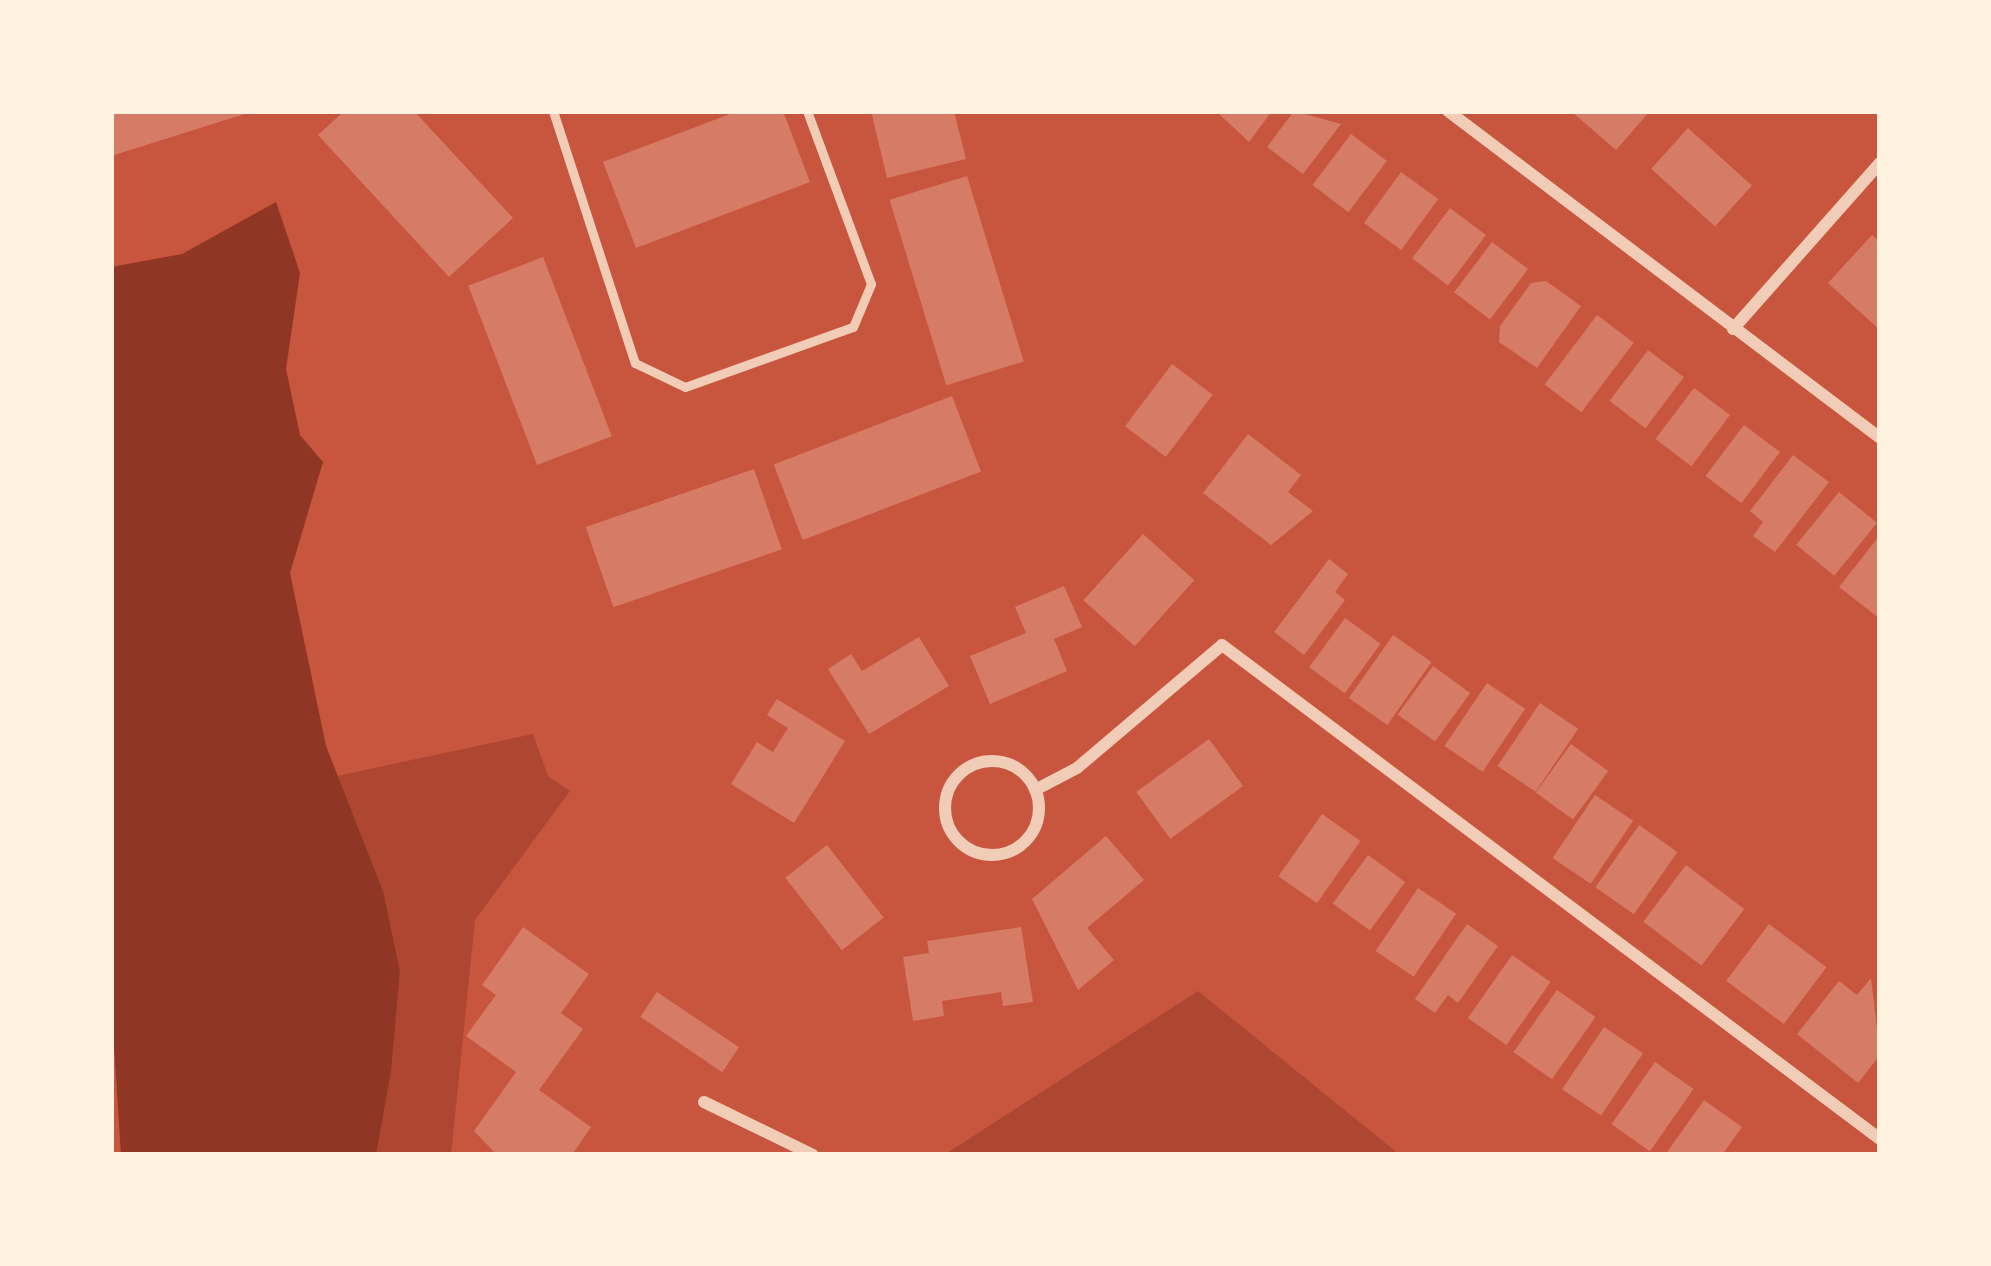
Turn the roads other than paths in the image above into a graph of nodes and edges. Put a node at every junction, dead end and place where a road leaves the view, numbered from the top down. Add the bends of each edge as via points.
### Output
1 (553, 111) edge
2 (807, 111) edge
3 (1448, 111) edge
4 (1880, 164) edge
5 (1733, 329) junction
6 (1880, 438) edge
7 (1035, 790) junction
8 (704, 1102) dead end
9 (1880, 1139) edge
10 (813, 1155) edge

1 - 2 lane via 635,363 685,387 853,327 872,284
3 - 5 street
4 - 5 street
5 - 6 street
7 - 7 street via 1038,814 1016,848 972,850 949,827 950,787 973,765 1005,763
7 - 9 street via 1222,645
8 - 10 street

